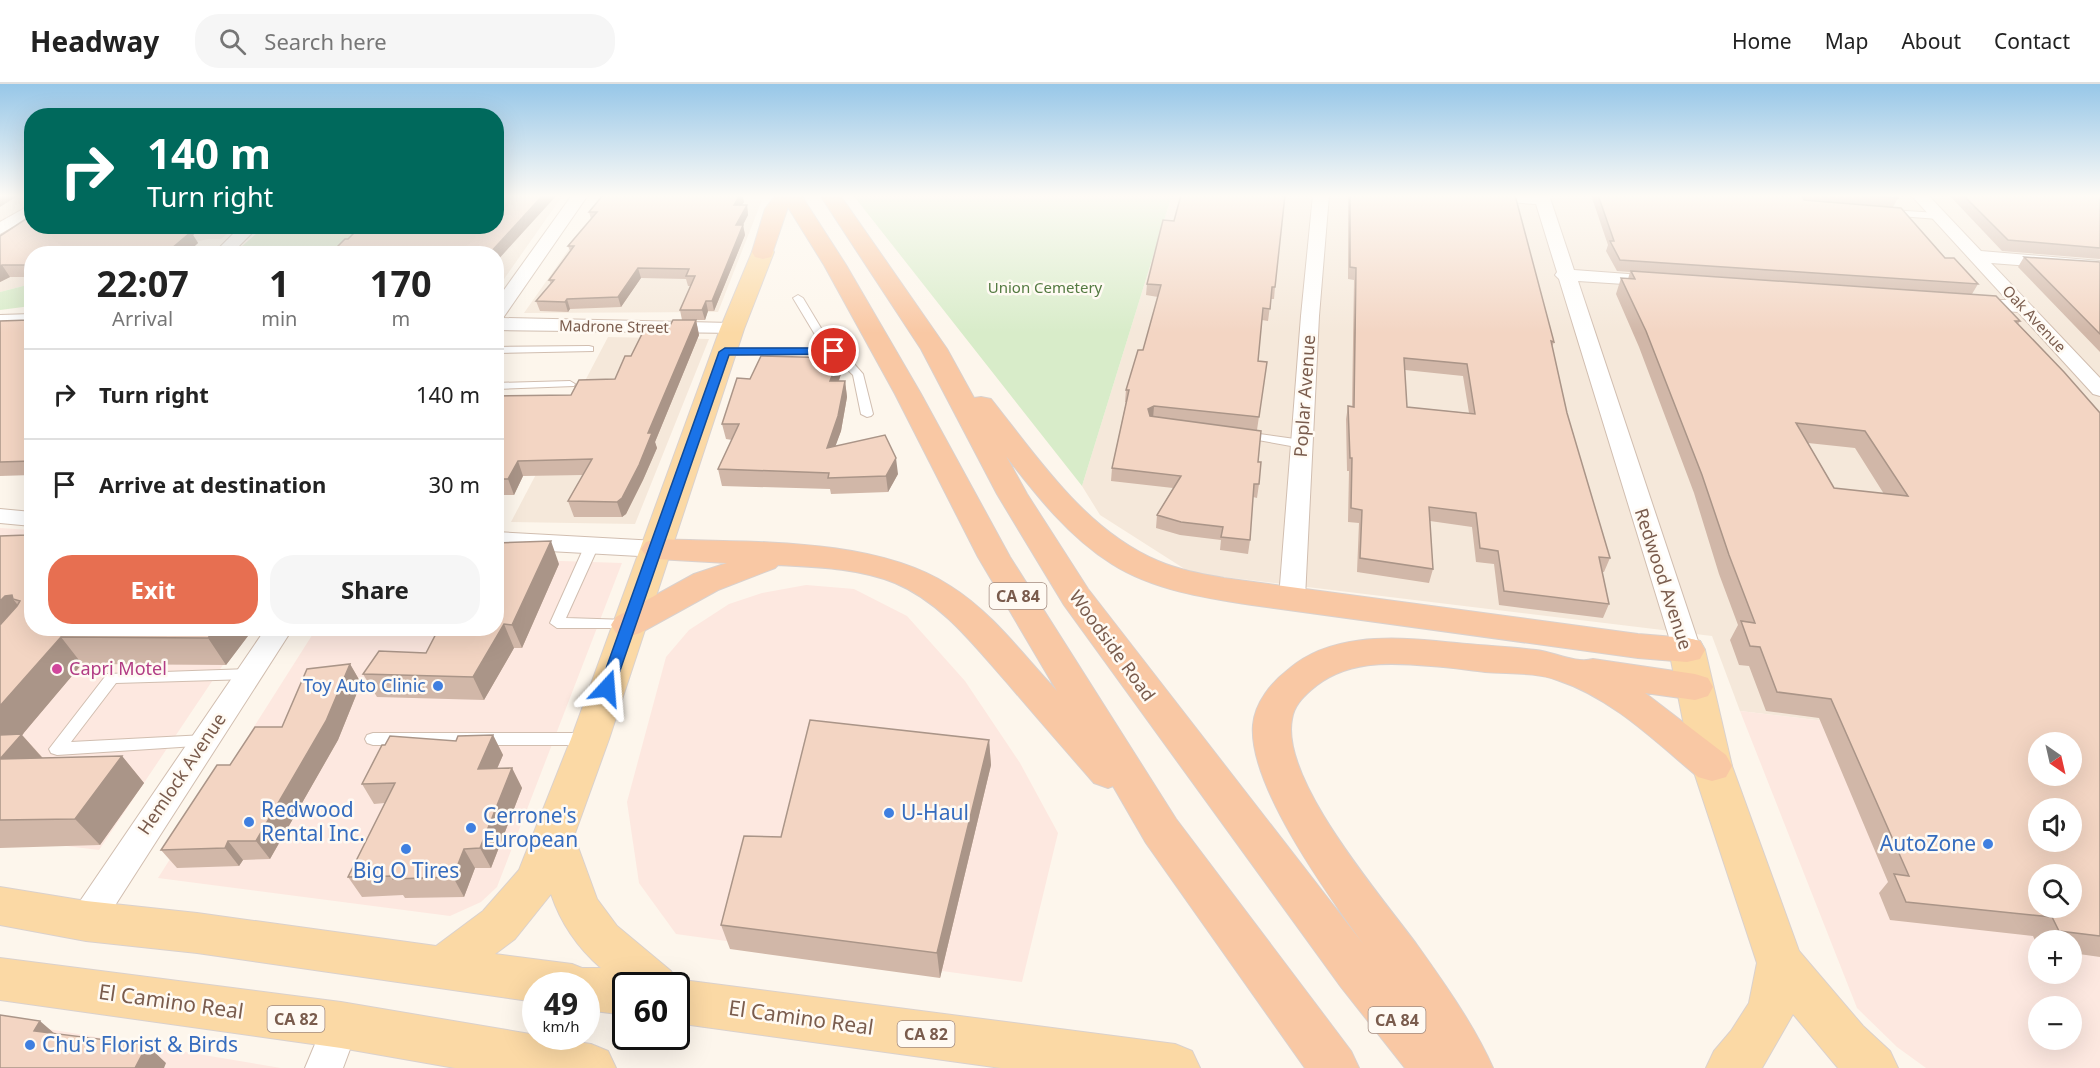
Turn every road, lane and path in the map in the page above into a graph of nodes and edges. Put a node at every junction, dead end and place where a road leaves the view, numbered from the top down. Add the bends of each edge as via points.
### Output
1 (548, 241) edge
2 (766, 241) edge
3 (819, 241) edge
4 (861, 241) edge
5 (1317, 241) edge
6 (1554, 241) edge
7 (1961, 241) edge
8 (763, 252) joint
9 (1975, 256) junction
10 (2100, 266) edge
11 (1564, 274) junction
12 (1678, 283) edge
13 (798, 298) dead end
14 (1952, 302) edge
15 (504, 304) edge
16 (2023, 307) junction
17 (24, 320) edge
18 (0, 321) edge
19 (504, 325) edge
20 (728, 340) junction
21 (589, 349) dead end
22 (934, 349) junction
23 (504, 350) edge
24 (834, 351) junction
25 (570, 384) dead end
26 (504, 386) edge
27 (2099, 387) edge
28 (867, 414) dead end
29 (1230, 433) edge
30 (1302, 444) junction
31 (0, 516) edge
32 (24, 518) edge
33 (504, 540) edge
34 (592, 545) junction
35 (657, 549) junction
36 (783, 555) junction
37 (1292, 598) junction
38 (628, 625) junction
39 (275, 636) edge
40 (1564, 668) junction
41 (1691, 669) junction
42 (249, 674) junction
43 (373, 739) dead end
44 (590, 739) junction
45 (205, 741) junction
46 (1712, 766) junction
47 (1161, 831) junction
48 (554, 837) junction
49 (0, 906) edge
50 (86, 921) junction
51 (1780, 963) junction
52 (443, 967) junction
53 (639, 972) edge
54 (522, 979) edge
55 (0, 980) edge
56 (690, 1003) edge
57 (341, 1025) junction
58 (561, 1066) edge
59 (324, 1068) edge
60 (1175, 1068) edge
61 (1334, 1068) edge
62 (1436, 1068) edge
63 (1468, 1068) edge
64 (1731, 1068) edge
65 (1873, 1068) edge

1 - 15 street
2 - 8 highway
3 - 47 highway, CA 84 via 897,374 994,557
4 - 22 highway, Woodside Road / CA 84
5 - 30 street, Poplar Avenue
6 - 11 street, Redwood Avenue
7 - 9 street, Oak Avenue
8 - 20 main road
9 - 10 street
9 - 16 street, Oak Avenue
11 - 12 street
11 - 41 street, Redwood Avenue
13 - 24 lane via 826,345
14 - 16 street
16 - 27 street, Oak Avenue
17 - 18 street
19 - 20 street, Madrone Street
20 - 24 lane
20 - 35 main road
21 - 23 lane
22 - 37 highway via 1065,507 1124,557 1156,573
22 - 62 highway, Woodside Road / CA 84 via 1012,494 1076,597 1357,972
24 - 28 lane via 858,374
25 - 26 lane
29 - 30 lane
30 - 37 street, Poplar Avenue
31 - 32 street
33 - 34 street
34 - 35 street
34 - 38 lane via 557,623
35 - 36 highway
35 - 38 main road
36 - 38 highway via 706,582
36 - 47 highway via 866,564 907,576 939,594 969,618
37 - 41 highway via 1627,645
38 - 44 main road
39 - 42 street, Hemlock Avenue
40 - 41 highway
40 - 46 highway via 1608,686
40 - 63 highway via 1400,651 1360,652 1324,661 1298,679 1279,701 1271,731 1280,769 1298,809 1403,963
41 - 46 main road, Redwood Avenue
42 - 45 street, Hemlock Avenue
42 - 45 lane via 112,678 57,749
43 - 44 lane
44 - 48 main road
45 - 50 street, Hemlock Avenue
46 - 51 main road, Redwood Avenue
47 - 61 highway, CA 84
48 - 52 main road via 536,882 499,925
48 - 53 main road via 578,909 602,940
49 - 50 main road
50 - 52 main road
51 - 64 main road via 1771,1010
51 - 65 main road via 1846,1043
52 - 54 main road
55 - 57 main road, El Camino Real / CA 82
56 - 60 main road, El Camino Real / CA 82
57 - 58 main road, El Camino Real / CA 82
57 - 59 street

